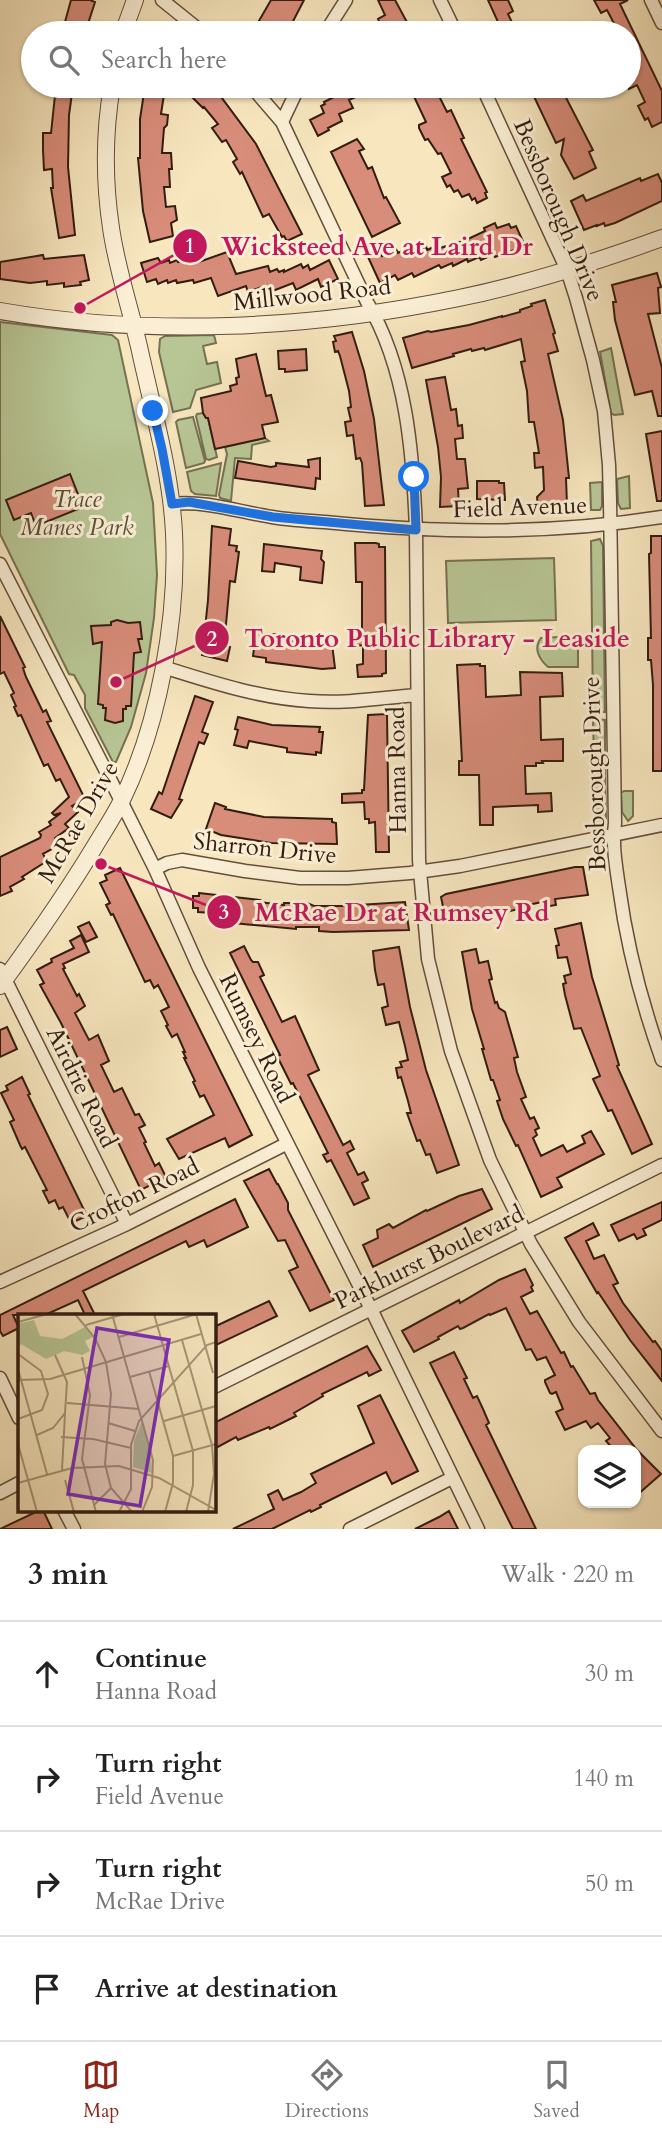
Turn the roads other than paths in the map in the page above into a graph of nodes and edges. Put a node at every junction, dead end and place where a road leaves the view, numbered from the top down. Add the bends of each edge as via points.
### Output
1 (135, 0) edge
2 (162, 0) edge
3 (346, 0) edge
4 (440, 0) edge
5 (651, 0) edge
6 (127, 21) edge
7 (188, 21) edge
8 (333, 21) edge
9 (450, 21) edge
10 (662, 23) edge
11 (111, 98) edge
12 (261, 98) edge
13 (293, 98) edge
14 (488, 98) edge
15 (282, 122) junction
16 (662, 238) edge
17 (567, 270) junction
18 (0, 311) edge
19 (374, 313) junction
20 (134, 325) junction
21 (172, 504) junction
22 (662, 517) edge
23 (610, 524) junction
24 (416, 530) junction
25 (0, 564) edge
26 (163, 667) junction
27 (416, 695) junction
28 (121, 801) junction
29 (662, 825) edge
30 (613, 835) junction
31 (155, 869) junction
32 (420, 872) junction
33 (2, 978) edge
34 (662, 1060) edge
35 (286, 1144) junction
36 (662, 1165) edge
37 (127, 1224) junction
38 (525, 1233) junction
39 (0, 1282) edge
40 (371, 1309) junction
41 (0, 1378) edge
42 (215, 1387) edge
43 (18, 1416) edge
44 (662, 1431) edge
45 (452, 1478) junction
46 (18, 1484) edge
47 (0, 1493) edge
48 (65, 1512) edge
49 (74, 1529) edge
50 (350, 1529) edge
51 (478, 1529) edge

1 - 6 street
2 - 7 street
3 - 8 street
4 - 9 street
5 - 10 street
11 - 20 street, McRae Drive via 106,183 111,229
12 - 15 street, Hanna Road
13 - 15 street
14 - 17 street, Bessborough Drive
15 - 19 street, Hanna Road
16 - 17 street, Millwood Road
17 - 19 street, Millwood Road via 460,298
17 - 23 street, Bessborough Drive via 604,411
18 - 20 street, Millwood Road
19 - 20 street, Millwood Road via 246,325
19 - 24 street, Hanna Road via 403,403
20 - 21 street, McRae Drive
21 - 24 street, Field Avenue via 189,502 273,517
21 - 26 street, McRae Drive via 174,565
22 - 23 street, Field Avenue
23 - 24 street, Field Avenue via 520,532
23 - 30 street, Bessborough Drive
24 - 27 street, Hanna Road
25 - 28 street, Rumsey Road
26 - 27 street via 290,700 334,702
26 - 28 street, McRae Drive via 138,762
27 - 32 street, Hanna Road
28 - 31 street, Rumsey Road
28 - 33 street, McRae Drive via 74,880
29 - 30 street, Sharron Drive
30 - 32 street, Sharron Drive
30 - 34 street, Bessborough Drive via 626,936
31 - 32 street, Sharron Drive via 182,860 300,877
31 - 35 street, Rumsey Road
32 - 38 street, Hanna Road via 428,959 451,1051 490,1160
33 - 37 street, Airdrie Road
35 - 37 street, Crofton Road
35 - 40 street, Rumsey Road
36 - 38 street, Parkhurst Boulevard
37 - 39 street, Crofton Road
38 - 40 street, Parkhurst Boulevard
38 - 44 street, Hanna Road via 579,1322
40 - 42 street, Parkhurst Boulevard
40 - 45 street, Rumsey Road
41 - 43 street
45 - 50 street
45 - 51 street, Rumsey Road
46 - 47 street
48 - 49 street

